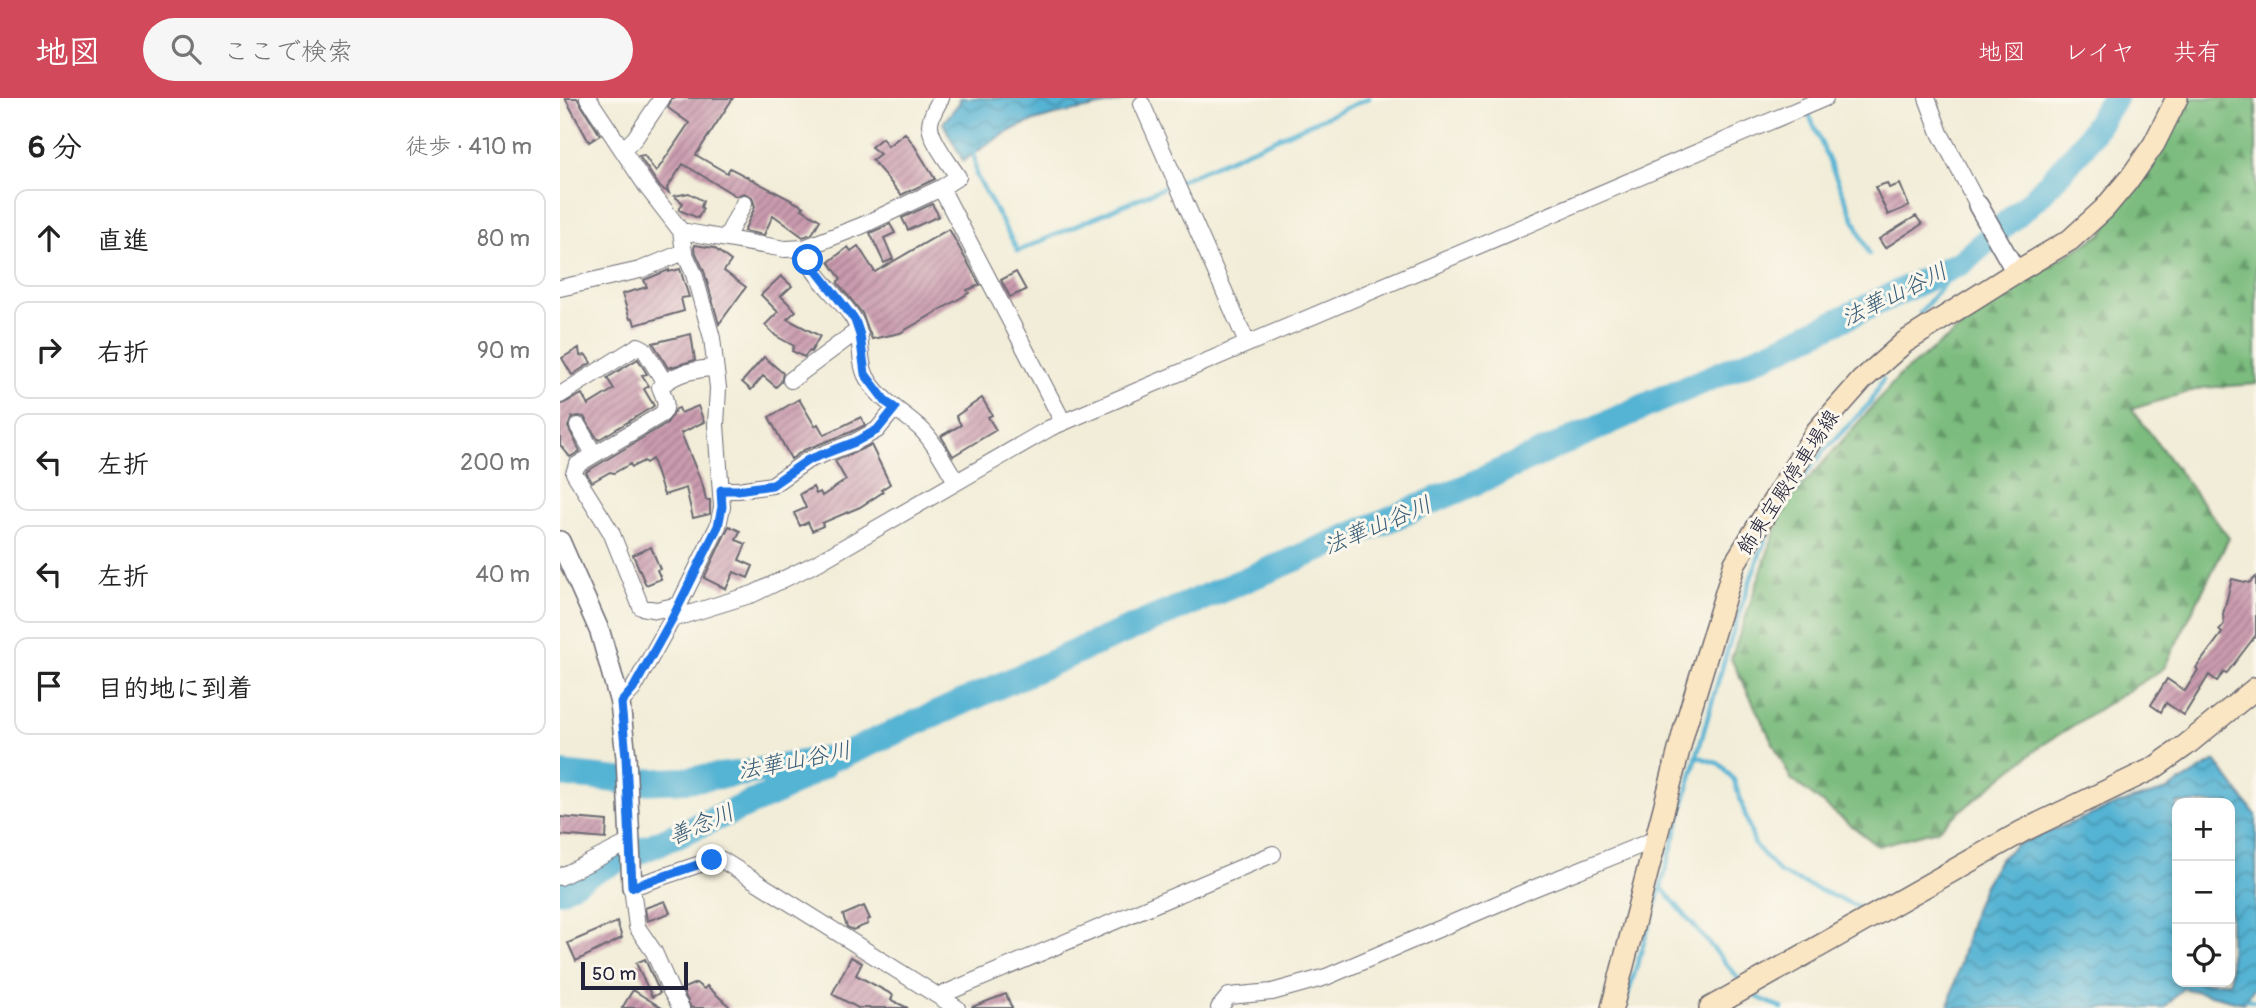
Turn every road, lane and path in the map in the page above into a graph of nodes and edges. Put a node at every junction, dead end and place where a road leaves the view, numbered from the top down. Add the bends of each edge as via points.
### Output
1 (588, 98) edge
2 (662, 98) edge
3 (941, 98) edge
4 (1825, 98) edge
5 (1927, 98) edge
6 (2177, 98) edge
7 (1142, 104) dead end
8 (623, 150) junction
9 (941, 188) junction
10 (744, 203) dead end
11 (1978, 205) joint
12 (681, 231) junction
13 (726, 238) junction
14 (804, 248) junction
15 (684, 252) junction
16 (2015, 272) junction
17 (560, 288) edge
18 (860, 335) junction
19 (1247, 343) junction
20 (715, 367) junction
21 (791, 380) dead end
22 (664, 383) junction
23 (560, 395) edge
24 (895, 408) junction
25 (1063, 422) junction
26 (578, 426) dead end
27 (594, 454) junction
28 (956, 481) junction
29 (721, 490) junction
30 (560, 541) edge
31 (676, 612) junction
32 (2256, 688) edge
33 (621, 703) junction
34 (1656, 839) junction
35 (630, 844) junction
36 (1273, 854) dead end
37 (560, 877) edge
38 (632, 881) junction
39 (939, 996) junction
40 (681, 1008) edge
41 (957, 1008) edge
42 (1219, 1008) edge
43 (1612, 1008) edge
44 (1710, 1008) edge

1 - 8 street
2 - 8 street
3 - 9 street via 930,127 958,177
4 - 19 street
5 - 11 street
6 - 16 main road, 飾東宝殿停車場線 via 2154,144 2104,209 2070,240
7 - 19 street
8 - 12 street
9 - 14 street
9 - 25 street
10 - 13 street
11 - 16 street
12 - 13 street
12 - 15 street
13 - 14 street
14 - 18 street via 808,260 855,320
15 - 17 street via 640,270
15 - 20 street via 712,338
16 - 34 main road, 飾東宝殿停車場線 via 1905,342 1862,380 1816,432 1735,563 1700,672
18 - 21 street via 853,334
18 - 24 street via 865,374
19 - 25 street
20 - 22 street via 679,373
20 - 29 street
22 - 23 street via 638,346
22 - 27 street via 660,387 666,409 662,415
24 - 28 street via 926,434
24 - 29 street via 877,430 808,460 772,485
25 - 28 street
26 - 27 street
27 - 31 street via 574,472 611,532 641,607
28 - 31 street via 764,589
29 - 31 street via 718,526
30 - 33 street via 600,632
31 - 33 street
32 - 44 main road via 2154,768 2023,831
33 - 35 street
34 - 42 street via 1326,977 1272,992 1229,996
34 - 43 main road, 飾東宝殿停車場線
35 - 37 street
35 - 38 street
36 - 39 street
38 - 39 street via 722,860
38 - 40 street via 637,927
39 - 41 street

